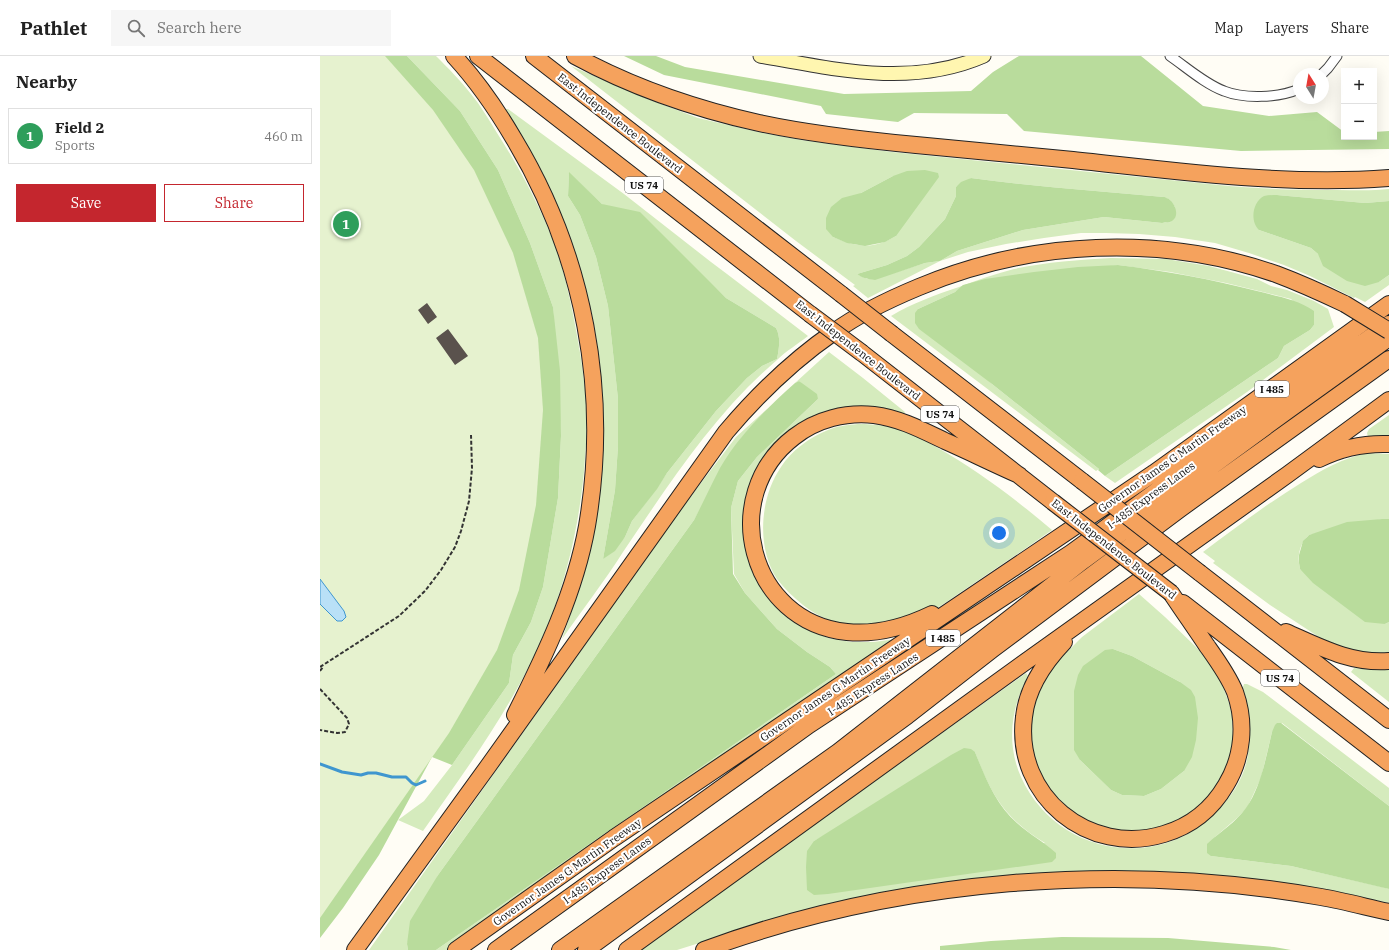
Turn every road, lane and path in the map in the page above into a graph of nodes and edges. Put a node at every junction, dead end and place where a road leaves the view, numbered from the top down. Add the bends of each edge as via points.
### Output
1 (454, 56) edge
2 (478, 56) edge
3 (534, 56) edge
4 (575, 56) edge
5 (760, 56) edge
6 (984, 56) edge
7 (1170, 56) edge
8 (1337, 56) edge
9 (1328, 68) edge
10 (1293, 91) edge
11 (1389, 178) edge
12 (1389, 304) edge
13 (1389, 324) edge
14 (1389, 331) edge
15 (1389, 338) edge
16 (1389, 359) edge
17 (1389, 400) edge
18 (471, 435) dead end
19 (1389, 444) edge
20 (1019, 475) junction
21 (1287, 475) junction
22 (977, 593) junction
23 (1171, 593) junction
24 (1086, 619) junction
25 (1264, 623) junction
26 (1389, 661) edge
27 (323, 666) junction
28 (320, 668) edge
29 (320, 671) edge
30 (320, 689) edge
31 (1389, 720) edge
32 (320, 730) edge
33 (1389, 762) edge
34 (489, 765) junction
35 (1389, 912) edge
36 (355, 950) edge
37 (456, 950) edge
38 (496, 950) edge
39 (560, 950) edge
40 (586, 950) edge
41 (627, 950) edge
42 (704, 950) edge

1 - 34 highway via 504,121 540,184 554,216 576,281 584,315 591,357 595,413 595,456 586,526 568,597 540,664
2 - 20 highway, East Independence Boulevard / US 74, bridge
3 - 25 highway, East Independence Boulevard / US 74, bridge
4 - 11 highway via 614,75 684,102 759,123 801,131 1240,177 1330,180
5 - 6 street via 849,71 899,74 939,69
7 - 10 street via 1224,91 1246,96 1276,95
8 - 9 street
12 - 22 highway, Governor James G Martin Freeway / I 485 via 1154,473
13 - 38 highway, I-485 Express Lanes / I 485 via 1071,553 809,725
14 - 34 highway, bridge via 1345,304 1274,274 1238,263 1162,250 1101,248 1012,258 937,279 902,294 835,331 805,353 750,404 726,432
15 - 39 highway, I-485 Express Lanes / I 485 via 1083,561 838,752
16 - 40 highway via 1180,509 907,716
17 - 21 highway
18 - 27 path via 472,474 469,501 455,547 445,564 425,592 399,616
19 - 21 highway via 1364,444 1338,451
20 - 22 highway via 916,427 887,418 861,414 828,419 799,433 770,461 758,484 750,523 757,562 778,596 808,620 846,632 887,630 916,622
20 - 23 highway, East Independence Boulevard / US 74, bridge
21 - 24 highway
22 - 37 highway, Governor James G Martin Freeway / I 485 via 614,838
23 - 24 highway via 1229,680 1238,704 1242,730 1234,769 1214,802 1189,824 1158,836 1119,839 1081,827 1050,803 1039,787 1026,757 1023,731 1030,692 1052,656
23 - 33 highway, East Independence Boulevard / US 74
24 - 41 highway
25 - 26 highway via 1340,656 1366,661
25 - 31 highway, East Independence Boulevard / US 74
27 - 28 path
27 - 29 path
30 - 32 path via 347,718 349,724 345,732 341,733
34 - 36 highway
35 - 42 highway via 1321,897 1244,887 1130,880 1051,881 937,892 857,906 782,925

